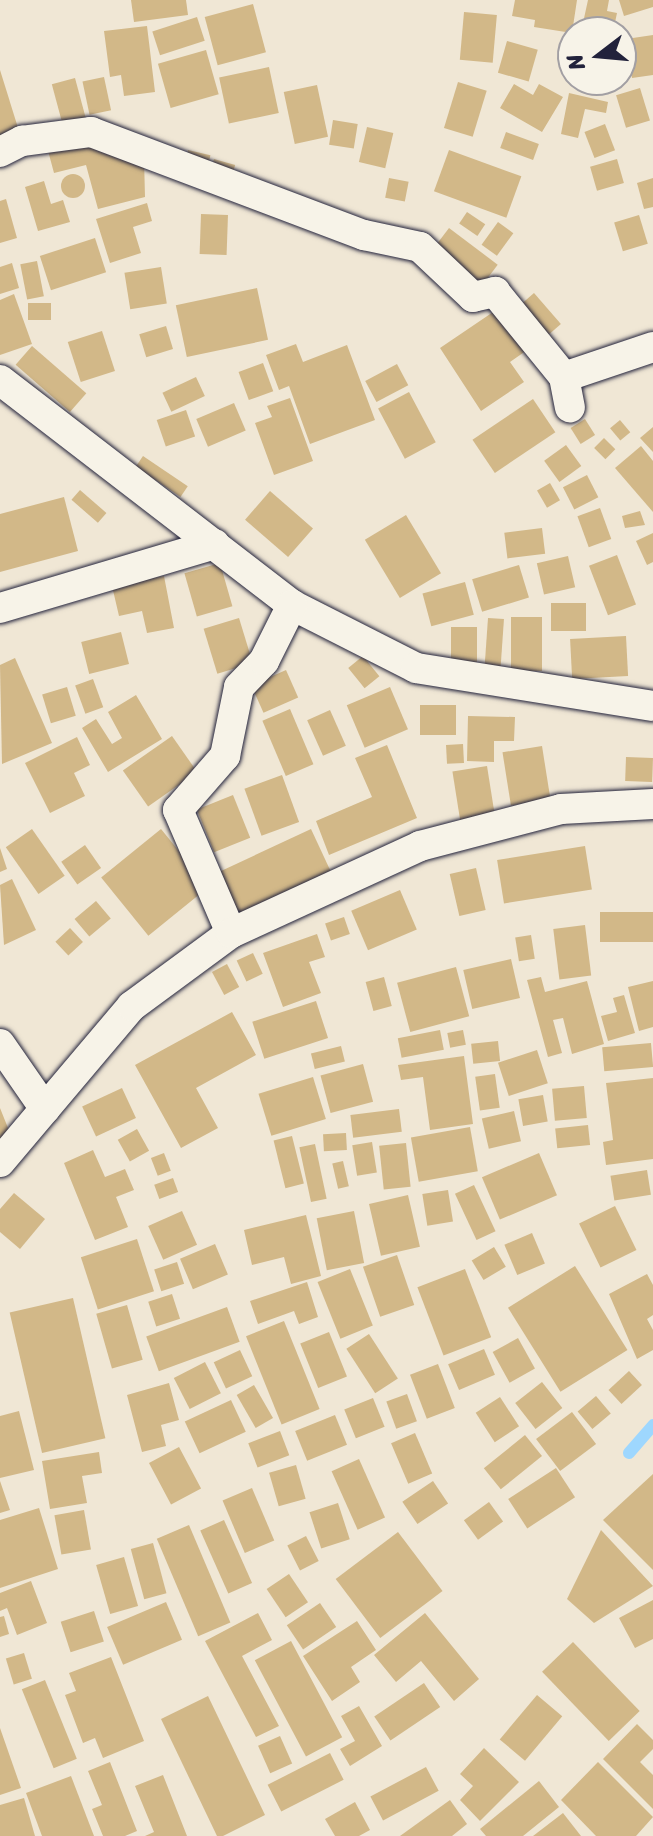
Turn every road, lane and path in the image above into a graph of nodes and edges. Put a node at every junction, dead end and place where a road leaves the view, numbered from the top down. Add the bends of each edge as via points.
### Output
1 (0, 152) edge
2 (653, 347) edge
3 (564, 377) junction
4 (0, 380) edge
5 (570, 407) dead end
6 (215, 544) junction
7 (292, 605) junction
8 (0, 608) edge
9 (653, 706) edge
10 (653, 804) edge
11 (231, 933) junction
12 (0, 1044) edge
13 (45, 1109) junction
14 (0, 1162) edge

1 - 3 street via 22,141 91,132 364,235 420,247 473,297 495,292
2 - 3 street
3 - 5 street
4 - 6 street
6 - 7 street
6 - 8 street
7 - 9 street via 416,668
7 - 11 street via 264,661 239,687 225,756 178,810
10 - 11 street via 561,809 420,846
11 - 13 street via 132,1006
12 - 13 street
13 - 14 street

